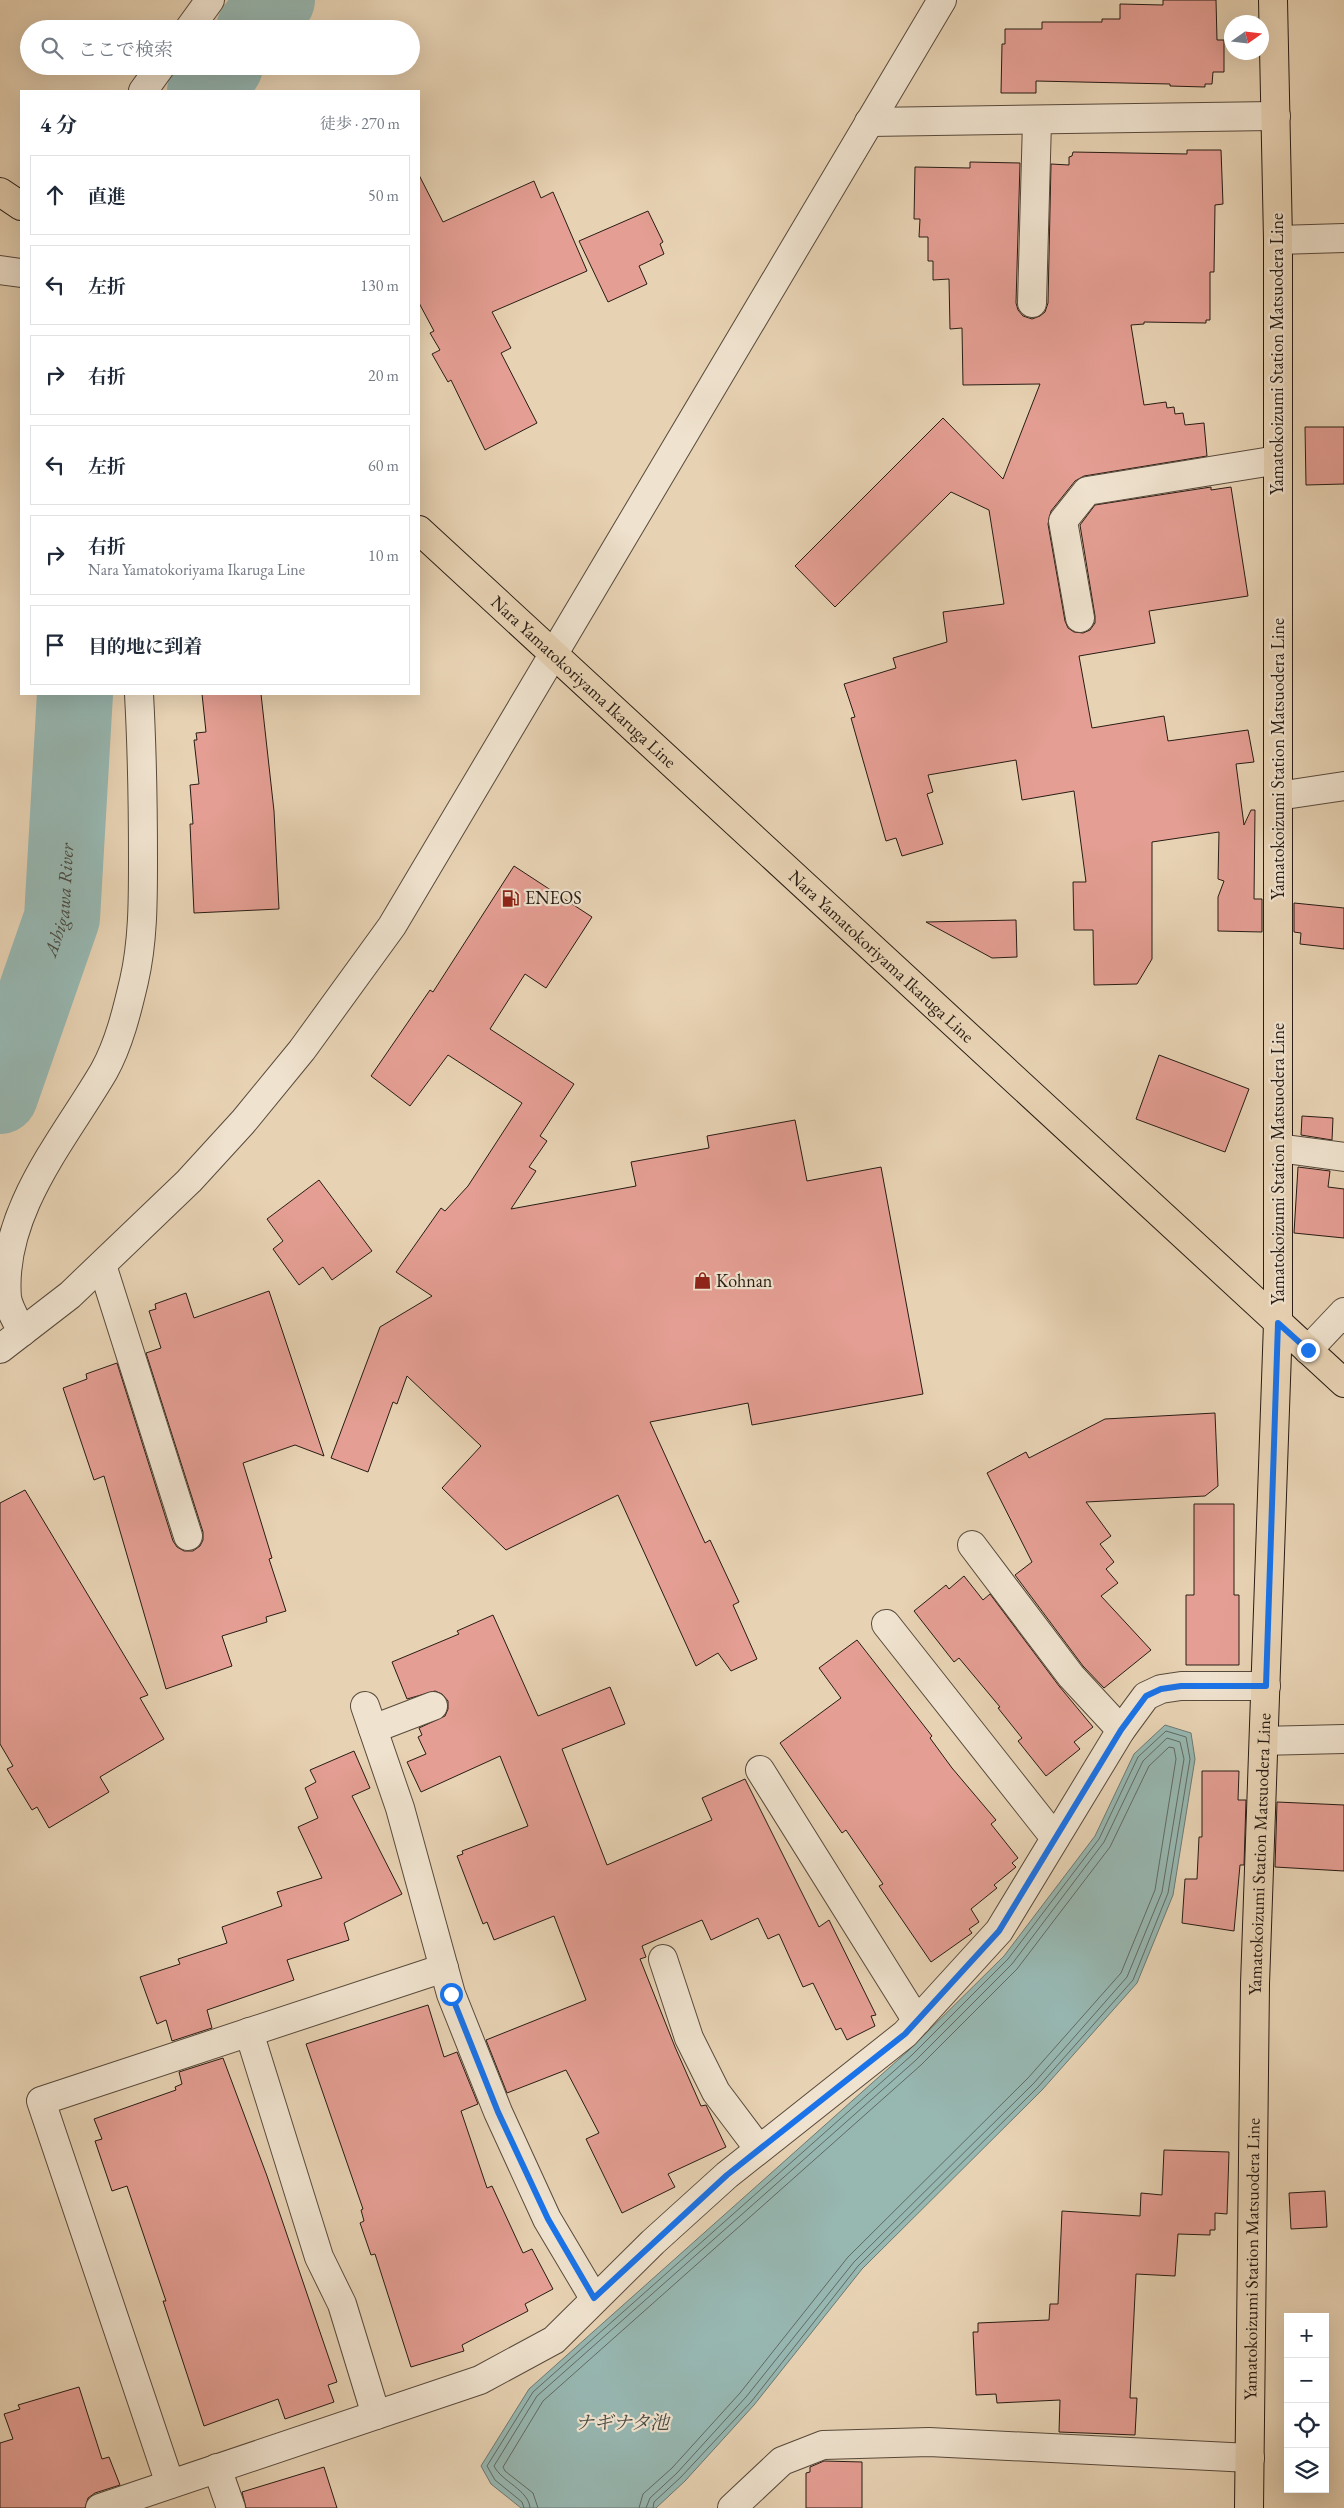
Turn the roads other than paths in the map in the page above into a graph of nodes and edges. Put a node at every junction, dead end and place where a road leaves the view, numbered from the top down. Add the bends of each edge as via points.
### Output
1 (210, 0) edge
2 (942, 0) edge
3 (1273, 0) edge
4 (196, 20) edge
5 (155, 75) edge
6 (144, 90) edge
7 (1276, 116) junction
8 (1037, 120) junction
9 (869, 122) junction
10 (0, 192) edge
11 (20, 205) edge
12 (1344, 238) edge
13 (1278, 240) junction
14 (0, 270) edge
15 (20, 273) edge
16 (1032, 303) dead end
17 (1278, 460) junction
18 (420, 531) edge
19 (1080, 618) dead end
20 (553, 652) junction
21 (139, 695) edge
22 (1344, 786) edge
23 (1278, 796) junction
24 (1278, 1148) junction
25 (1344, 1157) edge
26 (102, 1265) junction
27 (1344, 1312) edge
28 (1278, 1323) junction
29 (22, 1332) junction
30 (0, 1349) edge
31 (1308, 1350) junction
32 (1344, 1383) edge
33 (188, 1536) dead end
34 (972, 1545) dead end
35 (886, 1624) dead end
36 (1266, 1686) junction
37 (433, 1706) dead end
38 (1121, 1730) junction
39 (1344, 1739) edge
40 (1264, 1741) junction
41 (760, 1770) dead end
42 (1055, 1838) junction
43 (663, 1958) dead end
44 (444, 1968) junction
45 (917, 2020) junction
46 (249, 2032) junction
47 (759, 2149) junction
48 (594, 2298) junction
49 (376, 2414) junction
50 (1250, 2458) junction
51 (218, 2468) junction
52 (170, 2484) junction
53 (100, 2508) edge
54 (231, 2508) edge
55 (732, 2508) edge
56 (1249, 2508) edge

1 - 4 street
2 - 9 street
3 - 7 main road, Yamatokoizumi Station Matsuodera Line
5 - 6 street
7 - 8 street
7 - 13 main road, Yamatokoizumi Station Matsuodera Line
8 - 9 street
8 - 16 street
9 - 20 street
10 - 11 main road
12 - 13 street
13 - 17 main road, Yamatokoizumi Station Matsuodera Line
14 - 15 street
17 - 19 street via 1087,491 1063,521
17 - 23 main road, Yamatokoizumi Station Matsuodera Line
18 - 20 main road, Nara Yamatokoriyama Ikaruga Line
20 - 26 street via 392,926 302,1050 189,1181
20 - 28 main road, Nara Yamatokoriyama Ikaruga Line
21 - 29 street via 143,783 142,921 134,979 121,1030 104,1070 33,1177 13,1222 3,1264 7,1299
22 - 23 street
23 - 24 main road, Yamatokoizumi Station Matsuodera Line
24 - 25 street
24 - 28 main road, Yamatokoizumi Station Matsuodera Line
26 - 29 street
26 - 33 street
27 - 31 street
28 - 31 main road, Nara Yamatokoriyama Ikaruga Line
28 - 36 main road, Yamatokoizumi Station Matsuodera Line
29 - 30 street
31 - 32 main road, Nara Yamatokoriyama Ikaruga Line
34 - 38 street via 1071,1676
35 - 42 street
36 - 38 street via 1161,1689 1146,1696
36 - 40 main road, Yamatokoizumi Station Matsuodera Line
37 - 44 street via 369,1718 400,1808
38 - 42 street
39 - 40 street
40 - 50 main road, Yamatokoizumi Station Matsuodera Line via 1255,1984
41 - 45 street
42 - 45 street via 999,1931
43 - 47 street via 689,2038 704,2069 716,2092
44 - 46 street
44 - 48 street via 451,1994 498,2112 548,2219
45 - 47 street via 905,2034
46 - 49 street via 319,2256 342,2304
46 - 52 street via 42,2100
47 - 48 street via 652,2242
48 - 49 street via 554,2340 480,2380
49 - 51 street
50 - 55 street via 929,2442 823,2445 782,2461
50 - 56 main road, Yamatokoizumi Station Matsuodera Line
51 - 52 street
51 - 54 street
52 - 53 street

